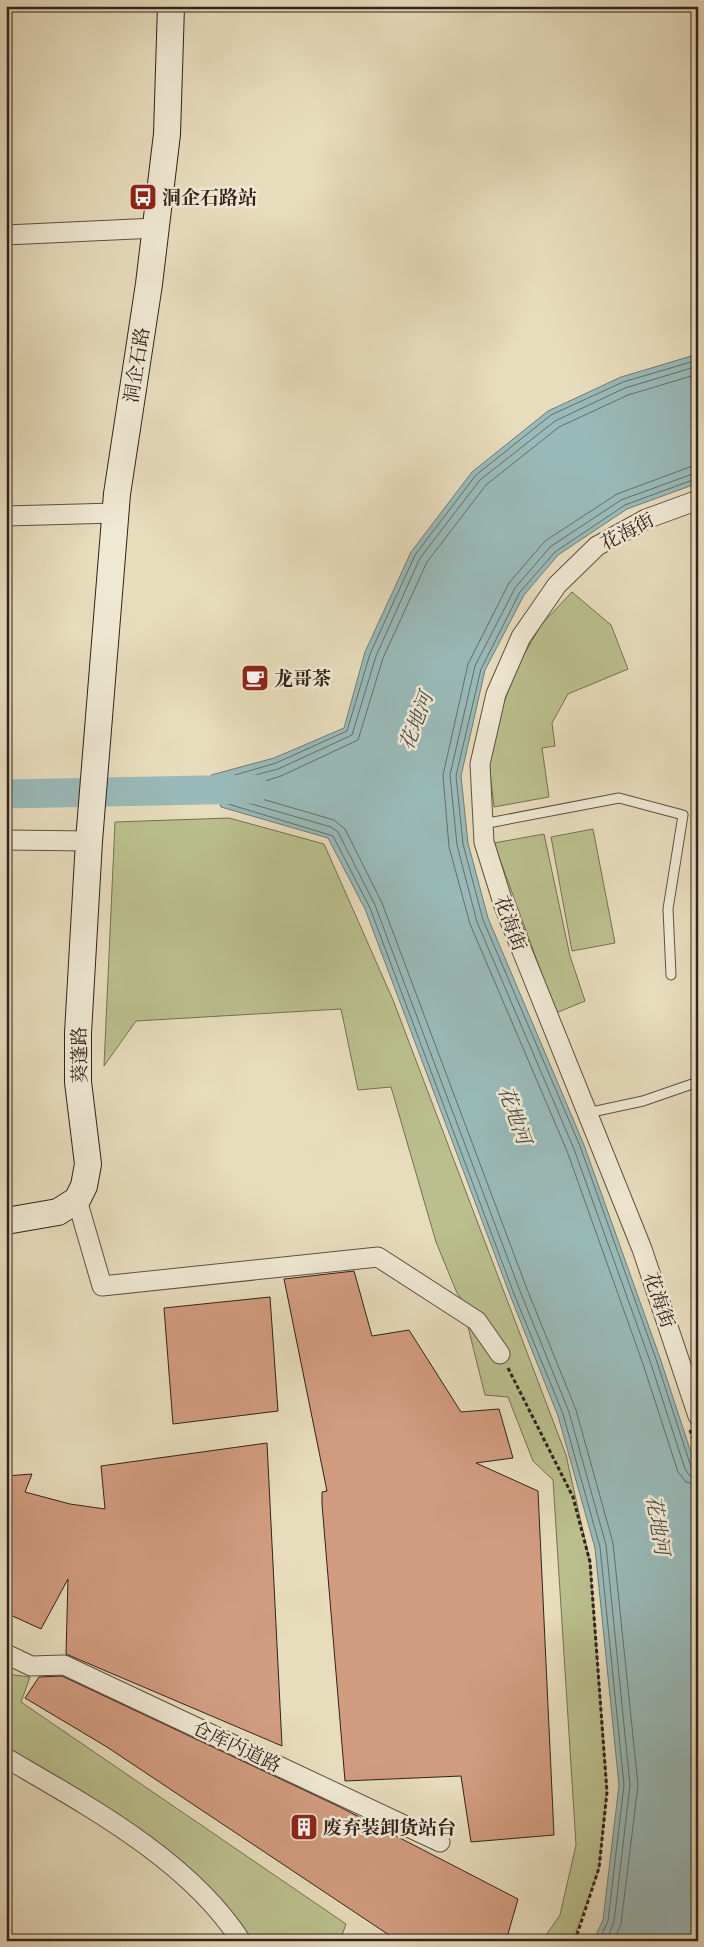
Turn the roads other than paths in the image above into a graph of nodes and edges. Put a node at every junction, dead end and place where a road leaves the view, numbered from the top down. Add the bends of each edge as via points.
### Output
1 (171, 6) edge
2 (156, 228) junction
3 (6, 235) edge
4 (698, 500) edge
5 (116, 513) junction
6 (6, 516) edge
7 (98, 723) joint
8 (483, 824) junction
9 (89, 837) junction
10 (6, 840) edge
11 (671, 975) dead end
12 (698, 1082) edge
13 (587, 1113) junction
14 (76, 1200) junction
15 (6, 1220) edge
16 (500, 1354) road end
17 (694, 1421) edge
18 (6, 1654) edge
19 (6, 1758) edge
20 (440, 1842) dead end
21 (232, 1937) edge

1 - 2 street, 洞企石路 via 167,134
2 - 3 street
2 - 5 street, 洞企石路
4 - 8 street, 花海街 via 646,519 597,546 557,585 521,637 496,694 480,764
5 - 6 street
5 - 7 street, 洞企石路
7 - 9 street, 葵蓬路
8 - 11 lane via 619,798 683,815 668,909
8 - 13 street, 花海街 via 484,842 504,906
9 - 10 street
9 - 14 street, 葵蓬路 via 78,1034 78,1082 88,1164 84,1186
12 - 13 lane via 643,1101
13 - 17 street, 花海街 via 642,1249
14 - 15 street via 58,1212
14 - 16 street via 102,1286 378,1257 476,1321
18 - 20 street, 仓库内道路 via 31,1666 64,1665
19 - 21 street via 93,1809 172,1865

